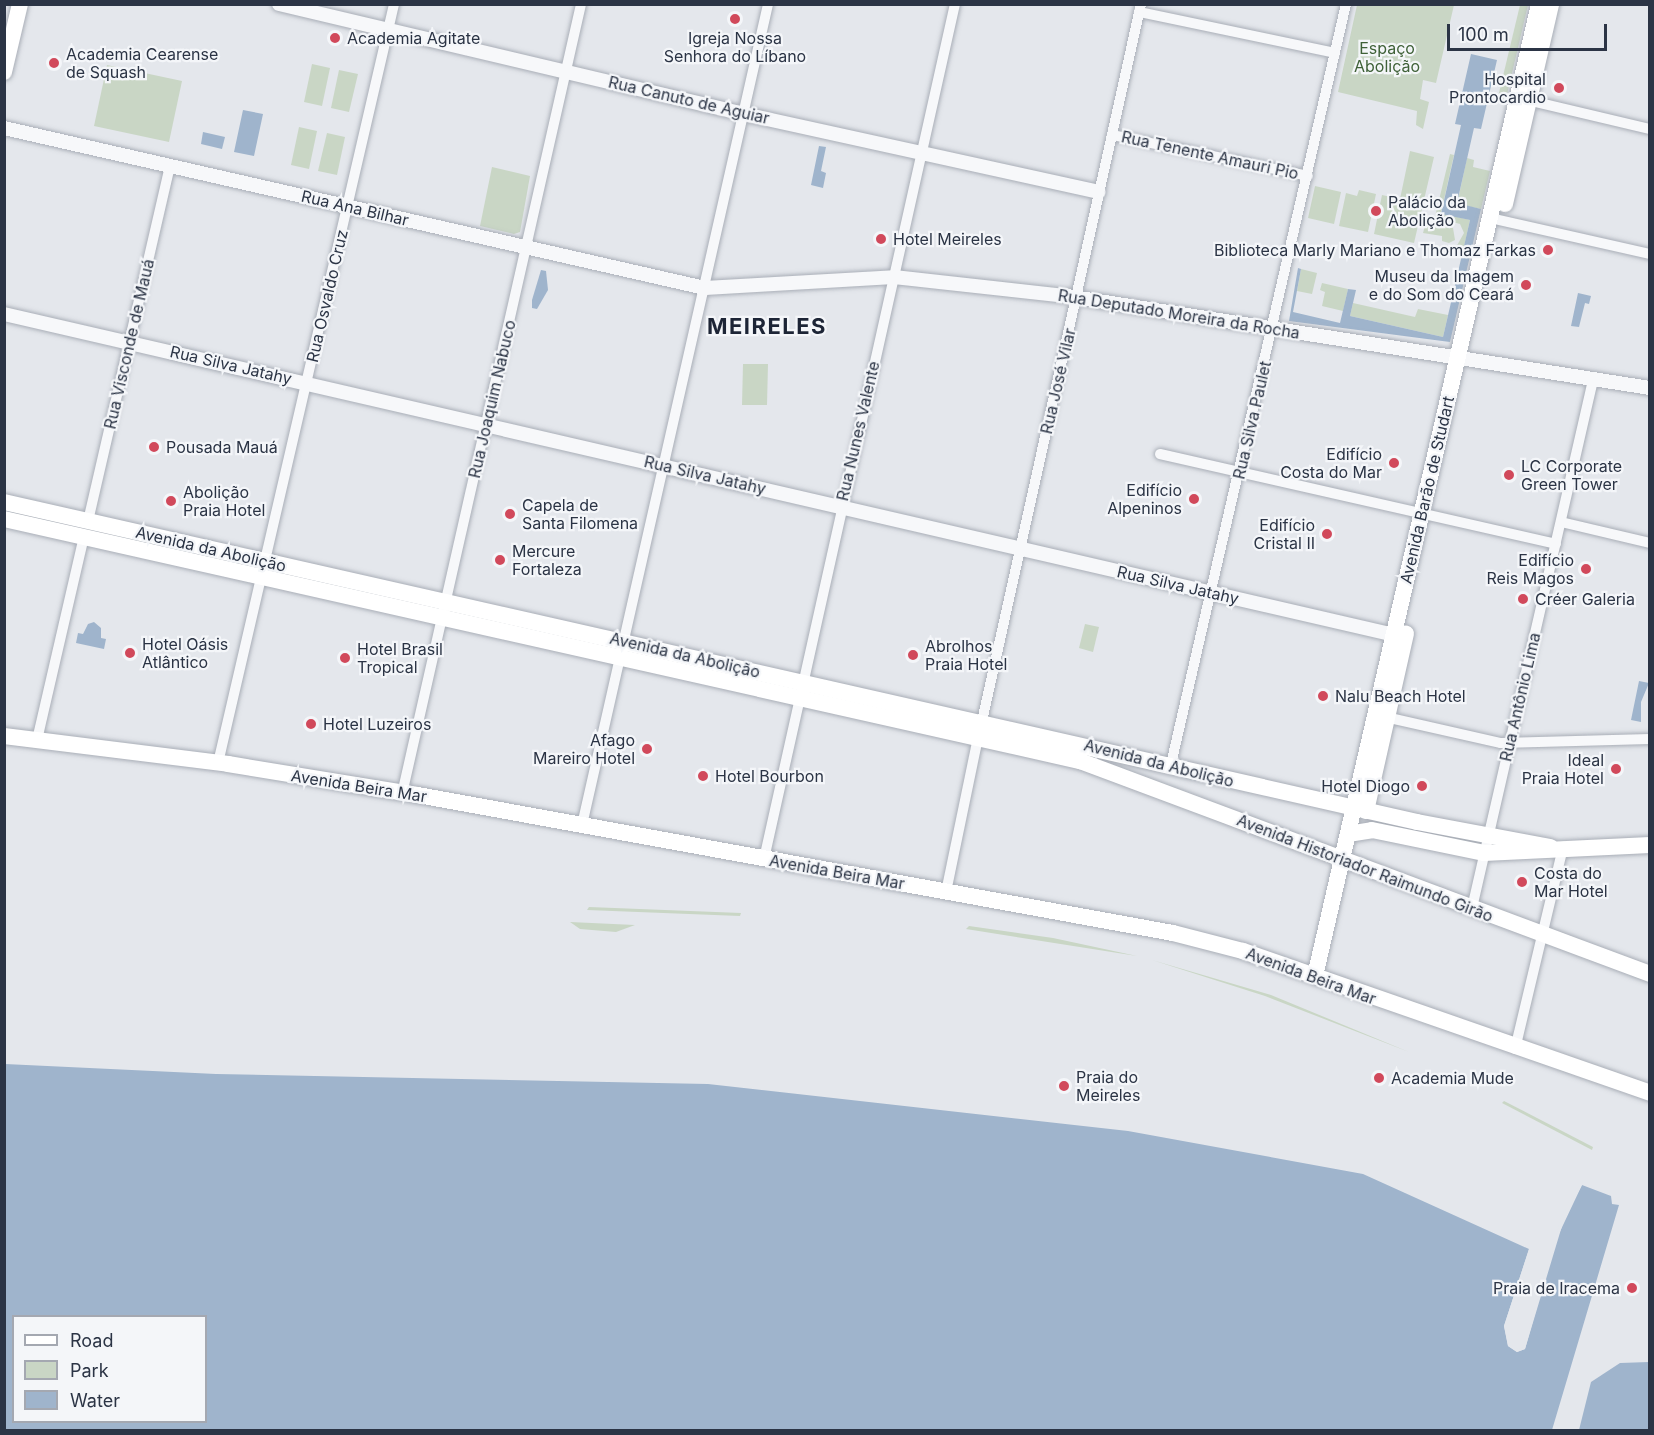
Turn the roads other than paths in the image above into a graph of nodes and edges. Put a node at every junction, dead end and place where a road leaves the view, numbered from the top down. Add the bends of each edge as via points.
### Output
1 (20, 4) edge
2 (279, 4) edge
3 (394, 4) edge
4 (581, 4) edge
5 (768, 4) edge
6 (955, 4) edge
7 (1346, 4) edge
8 (1539, 4) edge
9 (1551, 4) edge
10 (1140, 8) edge
11 (388, 30) junction
12 (1335, 53) junction
13 (567, 71) junction
14 (4, 72) edge
15 (1523, 99) junction
16 (744, 114) junction
17 (4, 128) edge
18 (1650, 129) edge
19 (1112, 135) junction
20 (922, 150) junction
21 (170, 167) junction
22 (1308, 176) junction
23 (1100, 192) junction
24 (348, 206) junction
25 (1495, 219) junction
26 (527, 249) junction
27 (1650, 254) edge
28 (894, 278) junction
29 (705, 288) junction
30 (1076, 297) junction
31 (4, 314) edge
32 (1273, 329) junction
33 (129, 342) junction
34 (1463, 359) junction
35 (1593, 380) junction
36 (307, 382) junction
37 (1650, 388) edge
38 (485, 424) junction
39 (1160, 454) dead end
40 (664, 465) junction
41 (1241, 474) junction
42 (4, 502) edge
43 (841, 506) junction
44 (1426, 514) junction
45 (4, 519) edge
46 (1561, 522) junction
47 (86, 529) junction
48 (1650, 543) edge
49 (1556, 544) junction
50 (1020, 548) junction
51 (263, 569) junction
52 (1212, 592) junction
53 (444, 610) junction
54 (1399, 636) junction
55 (623, 641) junction
56 (619, 658) junction
57 (803, 682) junction
58 (799, 699) junction
59 (1381, 716) junction
60 (982, 721) junction
61 (4, 736) edge
62 (978, 738) junction
63 (1650, 739) edge
64 (37, 740) junction
65 (1509, 742) junction
66 (1080, 760) joint
67 (218, 763) junction
68 (1171, 764) junction
69 (402, 794) junction
70 (1360, 809) junction
71 (582, 825) junction
72 (1348, 834) junction
73 (1650, 844) edge
74 (1486, 845) junction
75 (1557, 847) junction
76 (764, 859) junction
77 (1342, 860) junction
78 (946, 892) junction
79 (1472, 908) junction
80 (1542, 934) junction
81 (1650, 974) edge
82 (1315, 976) junction
83 (1515, 1049) junction
84 (1650, 1093) edge

1 - 14 main road
2 - 11 street, Rua Canuto de Aguiar
3 - 11 street, Rua Osvaldo Cruz
4 - 13 street, Rua Joaquim Nabuco
5 - 16 street
6 - 20 street, Rua Nunes Valente
7 - 12 street, Rua Silva Paulet
8 - 15 main road, Avenida Barão de Studart
9 - 15 main road, Avenida Barão de Studart
10 - 12 street
10 - 19 street, Rua José Vilar
11 - 13 street, Rua Canuto de Aguiar
11 - 24 street, Rua Osvaldo Cruz
12 - 22 street, Rua Silva Paulet
13 - 16 street, Rua Canuto de Aguiar
13 - 26 street, Rua Joaquim Nabuco
15 - 18 street
15 - 25 main road, Avenida Barão de Studart
16 - 20 street, Rua Canuto de Aguiar
16 - 29 street
17 - 21 street, Rua Ana Bilhar
19 - 22 street, Rua Tenente Amauri Pio
19 - 23 street, Rua José Vilar
20 - 23 street, Rua Canuto de Aguiar
20 - 28 street, Rua Nunes Valente
21 - 24 street, Rua Ana Bilhar
21 - 33 street, Rua Visconde de Mauá
22 - 32 street, Rua Silva Paulet
23 - 30 street, Rua José Vilar
24 - 26 street, Rua Ana Bilhar
24 - 36 street, Rua Osvaldo Cruz
25 - 27 street
25 - 34 main road, Avenida Barão de Studart
26 - 29 street, Rua Ana Bilhar
26 - 38 street, Rua Joaquim Nabuco
28 - 29 street, Rua Deputado Moreira da Rocha
28 - 30 street, Rua Deputado Moreira da Rocha
28 - 43 street, Rua Nunes Valente
29 - 40 street
30 - 32 street, Rua Deputado Moreira da Rocha
30 - 50 street, Rua José Vilar
31 - 33 street, Rua Silva Jatahy
32 - 34 street, Rua Deputado Moreira da Rocha
32 - 41 street, Rua Silva Paulet
33 - 36 street, Rua Silva Jatahy
33 - 47 street, Rua Visconde de Mauá
34 - 35 street, Rua Deputado Moreira da Rocha
34 - 44 main road, Avenida Barão de Studart
35 - 37 street, Rua Deputado Moreira da Rocha
35 - 46 street, Rua Antônio Lima
36 - 38 street, Rua Silva Jatahy
36 - 51 street, Rua Osvaldo Cruz
38 - 40 street, Rua Silva Jatahy
38 - 53 street, Rua Joaquim Nabuco
39 - 41 street
40 - 43 street, Rua Silva Jatahy
40 - 55 street
41 - 44 street
41 - 52 street, Rua Silva Paulet
42 - 47 main road, Avenida da Abolição
43 - 50 street, Rua Silva Jatahy
43 - 57 street, Rua Nunes Valente
44 - 49 street
44 - 54 main road, Avenida Barão de Studart
45 - 47 main road, Avenida da Abolição
46 - 48 street
46 - 49 street, Rua Antônio Lima
47 - 51 main road, Avenida da Abolição
47 - 64 street, Rua Visconde de Mauá
49 - 65 street, Rua Antônio Lima
50 - 52 street, Rua Silva Jatahy
50 - 60 street, Rua José Vilar
51 - 53 main road, Avenida da Abolição
51 - 67 street, Rua Osvaldo Cruz
52 - 54 street, Rua Silva Jatahy
52 - 68 street, Rua Silva Paulet
53 - 55 main road, Avenida da Abolição
53 - 56 main road, Avenida da Abolição
53 - 69 street, Rua Joaquim Nabuco
54 - 59 main road, Avenida Barão de Studart
55 - 56 street
55 - 57 main road, Avenida da Abolição
56 - 58 main road, Avenida da Abolição
56 - 71 street
57 - 58 street, Rua Nunes Valente
57 - 60 main road, Avenida da Abolição
58 - 62 main road, Avenida da Abolição
58 - 76 street, Rua Nunes Valente
59 - 65 street
59 - 70 main road, Avenida Barão de Studart
60 - 68 main road, Avenida da Abolição
61 - 64 main road, Avenida Beira Mar
62 - 66 main road, Avenida da Abolição
62 - 78 street
63 - 65 street
64 - 67 main road, Avenida Beira Mar
65 - 74 street, Rua Antônio Lima
66 - 77 main road, Avenida Historiador Raimundo Girão
67 - 69 main road, Avenida Beira Mar
68 - 70 main road, Avenida da Abolição
69 - 71 main road, Avenida Beira Mar
70 - 72 main road, Avenida Barão de Studart
70 - 74 main road, Avenida da Abolição
71 - 76 main road, Avenida Beira Mar
72 - 74 main road via 1372,830
72 - 77 main road, Avenida Barão de Studart
73 - 75 main road
74 - 75 main road
74 - 79 street, Rua Antônio Lima
75 - 80 street
76 - 78 main road, Avenida Beira Mar
77 - 79 main road, Avenida Historiador Raimundo Girão
77 - 82 main road, Avenida Barão de Studart
78 - 82 main road, Avenida Beira Mar via 1173,933 1243,951
79 - 80 main road, Avenida Historiador Raimundo Girão
80 - 81 main road, Avenida Historiador Raimundo Girão
80 - 83 street
82 - 83 main road, Avenida Beira Mar
83 - 84 main road, Avenida Beira Mar

